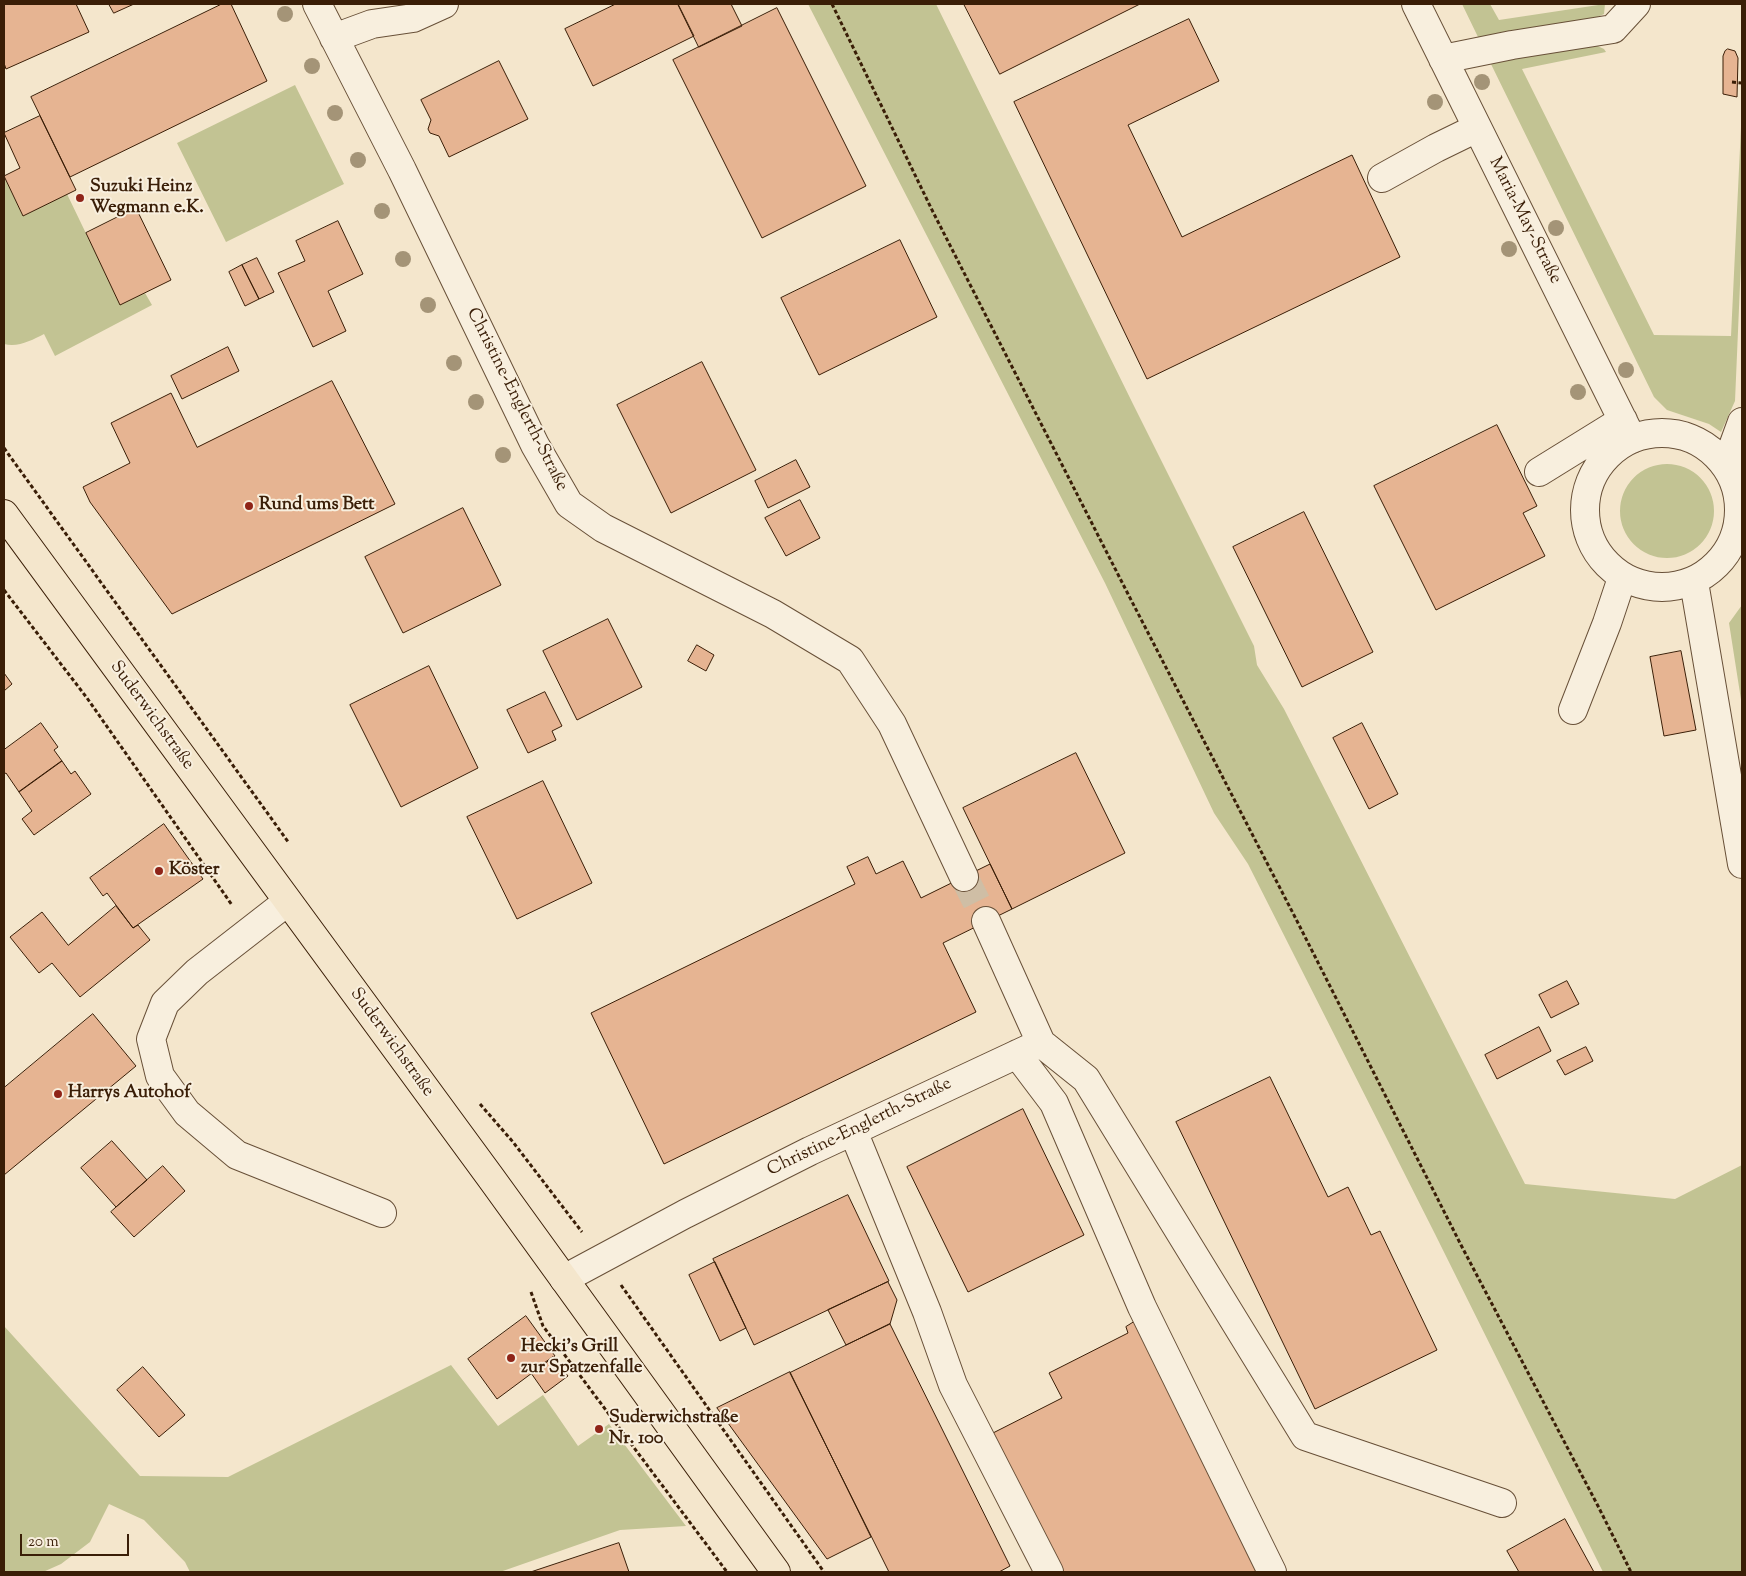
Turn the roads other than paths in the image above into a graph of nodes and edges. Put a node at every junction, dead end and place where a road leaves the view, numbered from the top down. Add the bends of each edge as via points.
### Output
1 (317, 4) edge
2 (444, 4) edge
3 (1416, 4) edge
4 (1636, 4) edge
5 (334, 38) junction
6 (1443, 59) junction
7 (1477, 128) junction
8 (1382, 178) dead end
9 (1742, 422) edge
10 (1627, 429) junction
11 (1726, 466) junction
12 (1539, 472) dead end
13 (4, 514) edge
14 (1622, 578) junction
15 (1694, 582) junction
16 (1573, 710) dead end
17 (1742, 864) edge
18 (964, 877) tunnel mouth
19 (287, 902) junction
20 (986, 922) tunnel mouth
21 (1029, 1048) junction
22 (853, 1131) junction
23 (382, 1213) dead end
24 (564, 1279) junction
25 (1502, 1503) dead end
26 (776, 1572) edge
27 (1049, 1572) edge
28 (1272, 1572) edge

1 - 5 street, Christine-Englerth-Straße
2 - 5 street via 413,18 372,24
3 - 6 street, Maria-May-Straße
4 - 6 street via 1613,29
5 - 18 street, Christine-Englerth-Straße via 536,445 569,504 603,528 773,614 850,660 892,724
6 - 7 street, Maria-May-Straße
7 - 8 street
7 - 10 street, Maria-May-Straße
9 - 11 street
10 - 11 street via 1684,436 1707,447
10 - 12 street
10 - 14 street via 1591,477 1584,505 1588,533 1601,559
11 - 15 street via 1737,491 1739,518 1732,544 1716,566
13 - 19 main road, Suderwichstraße
14 - 15 street via 1645,586 1670,588
14 - 16 street
15 - 17 street
19 - 23 street via 197,972 165,1003 150,1039 160,1076 188,1113 237,1156
19 - 24 main road, Suderwichstraße
20 - 21 street
21 - 22 street, Christine-Englerth-Straße
21 - 25 street via 1086,1080 1305,1436
21 - 28 street via 1142,1307
22 - 24 street, Christine-Englerth-Straße via 685,1214
22 - 27 street via 927,1312 953,1385
24 - 26 main road, Suderwichstraße

